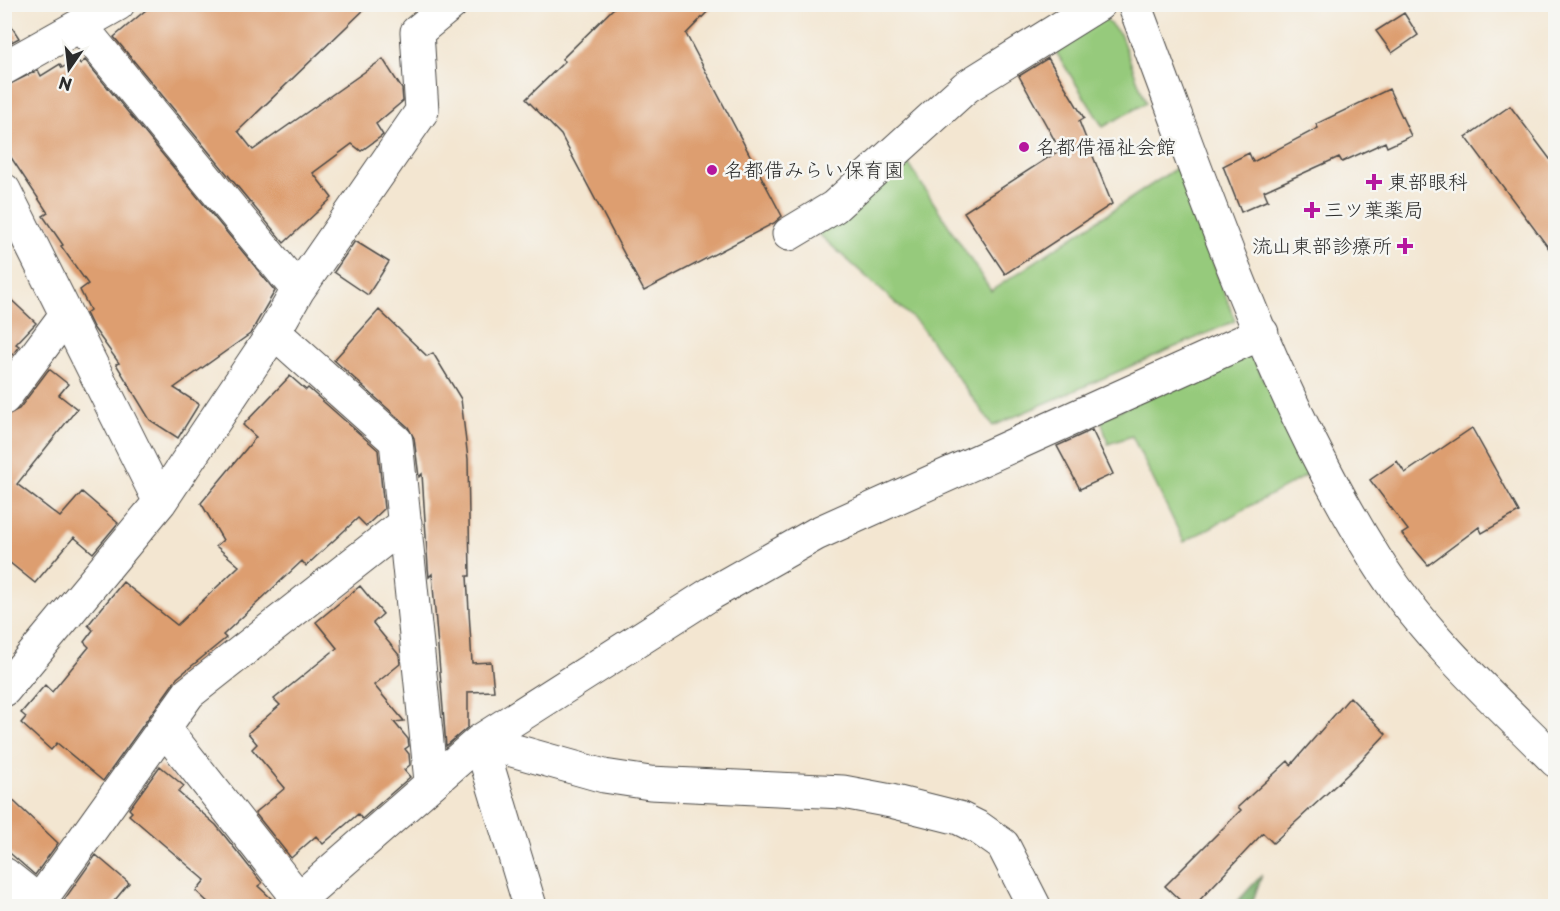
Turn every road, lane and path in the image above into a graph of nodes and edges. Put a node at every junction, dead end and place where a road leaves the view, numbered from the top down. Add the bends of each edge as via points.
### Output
1 (118, 4) edge
2 (451, 4) edge
3 (1099, 4) edge
4 (1134, 4) edge
5 (80, 25) junction
6 (4, 68) edge
7 (8, 208) edge
8 (789, 234) dead end
9 (298, 290) junction
10 (65, 316) junction
11 (274, 332) junction
12 (1262, 333) junction
13 (4, 398) edge
14 (160, 502) junction
15 (405, 523) junction
16 (4, 690) edge
17 (164, 728) junction
18 (480, 741) junction
19 (1556, 761) edge
20 (431, 781) junction
21 (4, 874) edge
22 (295, 903) edge
23 (41, 904) edge
24 (530, 906) edge
25 (1034, 906) edge

1 - 5 street
2 - 9 street via 417,32 422,111
3 - 8 street via 966,87 834,207
4 - 12 street
5 - 6 street
5 - 9 street
7 - 10 street
9 - 11 street
10 - 13 street
10 - 14 street
11 - 14 street
11 - 15 street via 396,441
12 - 18 street via 816,534 712,593
12 - 19 street via 1315,450 1375,559 1442,646
14 - 16 street
15 - 17 street via 189,693
15 - 20 street
17 - 22 street
17 - 23 street
18 - 20 street
18 - 24 street
18 - 25 street via 604,776 650,783 843,792 959,818 1003,845
20 - 22 street
21 - 23 street

